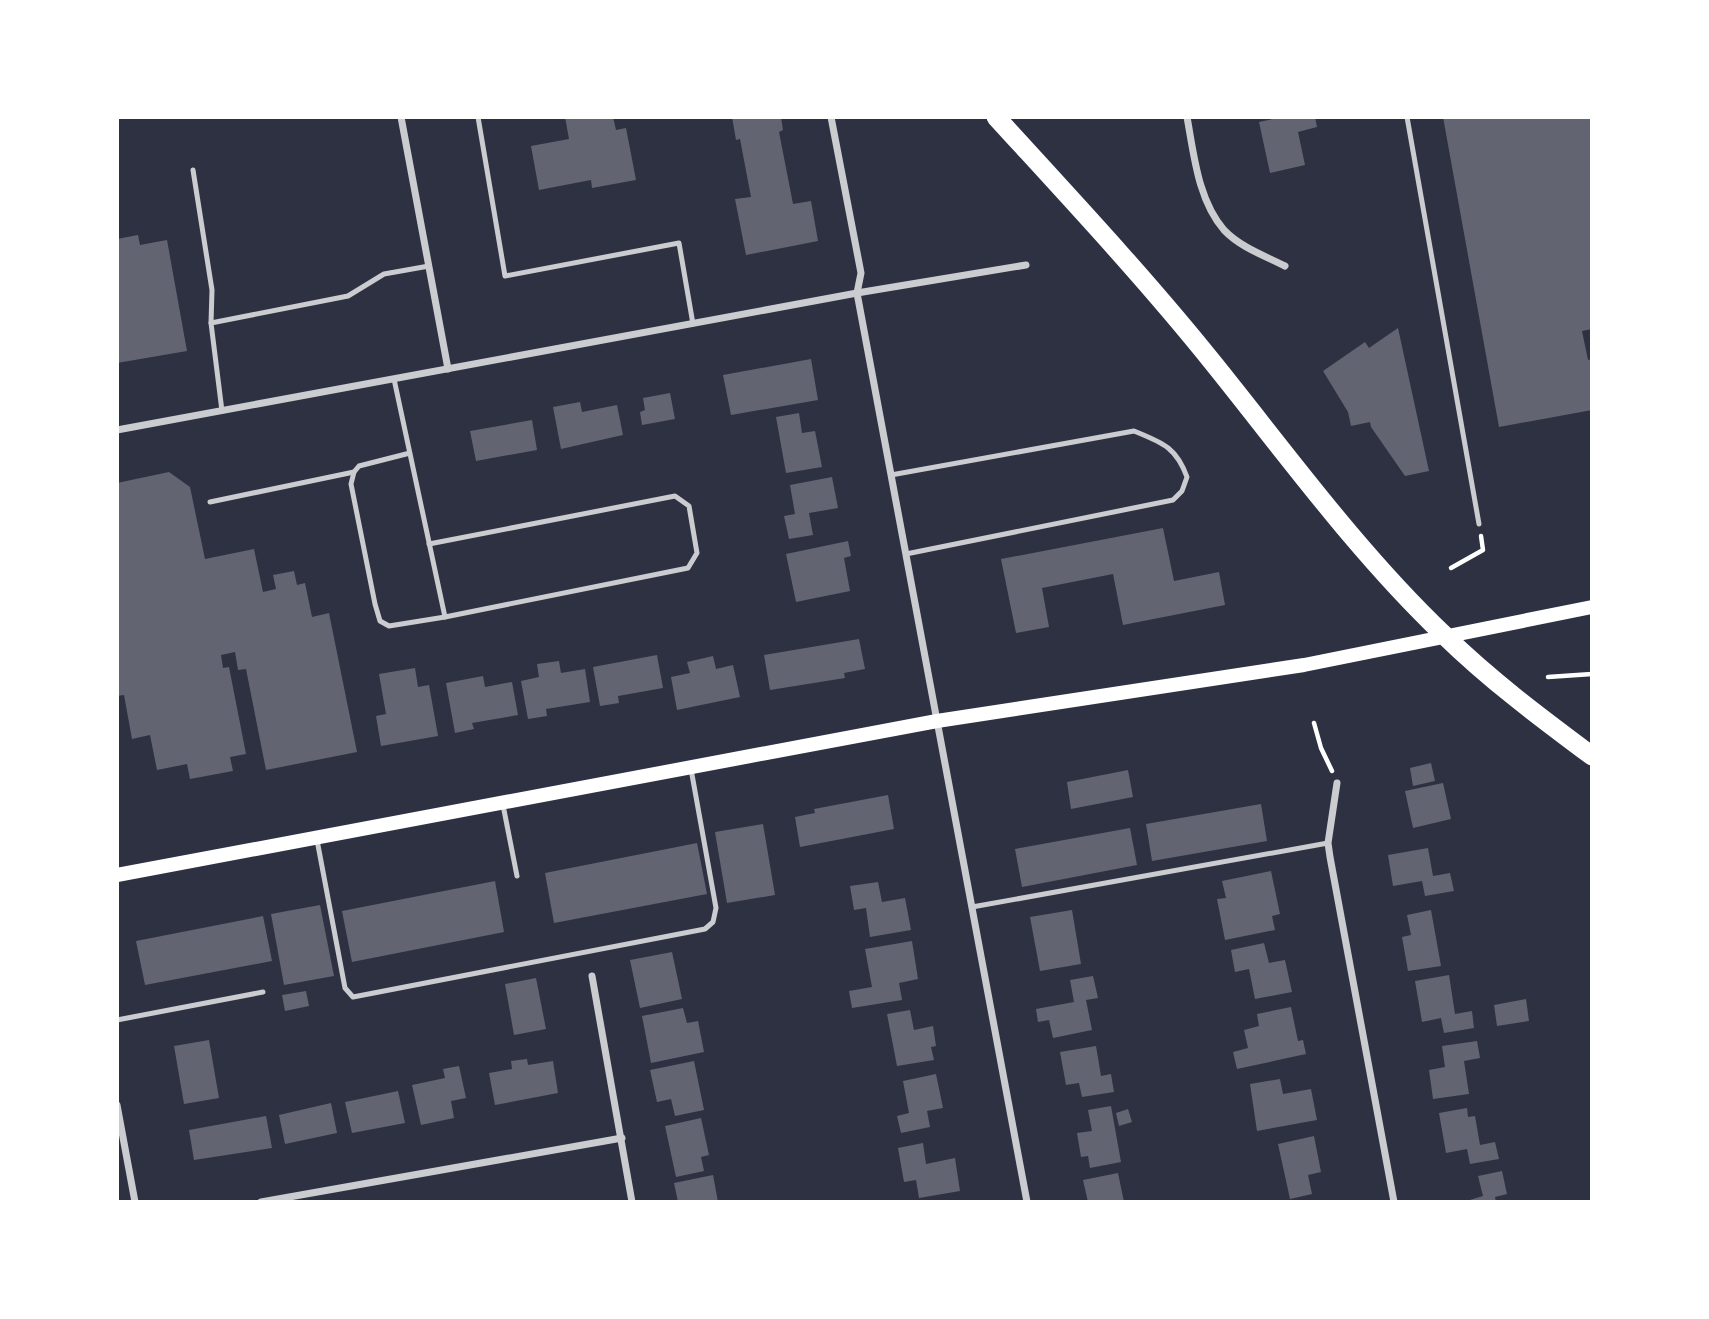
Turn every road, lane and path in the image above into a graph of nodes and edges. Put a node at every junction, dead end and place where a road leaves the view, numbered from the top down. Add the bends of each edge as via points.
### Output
1 (401, 117) edge
2 (478, 117) edge
3 (831, 117) edge
4 (996, 117) edge
5 (1187, 117) edge
6 (1407, 117) edge
7 (193, 170) dead end
8 (1026, 265) dead end
9 (429, 266) junction
10 (1285, 266) dead end
11 (857, 293) junction
12 (211, 323) junction
13 (693, 324) junction
14 (448, 369) junction
15 (394, 379) junction
16 (222, 411) junction
17 (117, 430) edge
18 (410, 453) junction
19 (354, 472) junction
20 (891, 475) junction
21 (210, 502) dead end
22 (1479, 524) joint
23 (429, 544) junction
24 (906, 554) junction
25 (1451, 568) dead end
26 (1592, 607) edge
27 (445, 617) junction
28 (1444, 635) junction
29 (1592, 674) edge
30 (1548, 677) dead end
31 (937, 722) junction
32 (1314, 723) dead end
33 (1592, 756) edge
34 (691, 767) junction
35 (1337, 783) joint
36 (502, 802) junction
37 (316, 837) junction
38 (1328, 843) junction
39 (117, 875) edge
40 (517, 876) dead end
41 (972, 907) junction
42 (592, 976) dead end
43 (263, 992) dead end
44 (117, 1020) edge
45 (117, 1105) edge
46 (622, 1138) junction
47 (135, 1202) edge
48 (261, 1202) edge
49 (632, 1202) edge
50 (1027, 1202) edge
51 (1394, 1202) edge

1 - 9 street
2 - 13 lane via 505,276 679,243
3 - 11 street via 861,273
4 - 28 highway via 1121,253 1301,476
5 - 10 street via 1201,186 1211,210 1225,230 1243,244
6 - 22 lane
7 - 12 lane via 212,290
8 - 11 street
9 - 12 lane via 384,274 348,296
9 - 14 street
11 - 13 street
11 - 20 street
12 - 16 lane
13 - 14 street
14 - 15 street
15 - 16 street
15 - 18 lane
16 - 17 street
18 - 19 lane via 359,466
18 - 23 lane
19 - 21 lane
19 - 27 lane via 351,484 380,621 389,626
20 - 24 street
20 - 24 lane via 1134,431 1164,443 1180,457 1187,477 1173,500
22 - 25 path via 1483,550
23 - 27 lane
23 - 27 lane via 675,496 689,506 697,553 688,568
24 - 31 street
26 - 28 main road
28 - 31 main road via 1304,665
28 - 33 highway via 1522,704
29 - 30 path
31 - 34 main road
31 - 41 street
32 - 35 path
34 - 36 main road
34 - 37 lane via 716,908 713,922 705,929 353,997 345,988
35 - 38 street
36 - 37 main road
36 - 40 lane
37 - 39 main road
38 - 41 lane
38 - 51 street
41 - 50 street
42 - 46 street
43 - 44 lane
45 - 47 street
46 - 48 street
46 - 49 street

